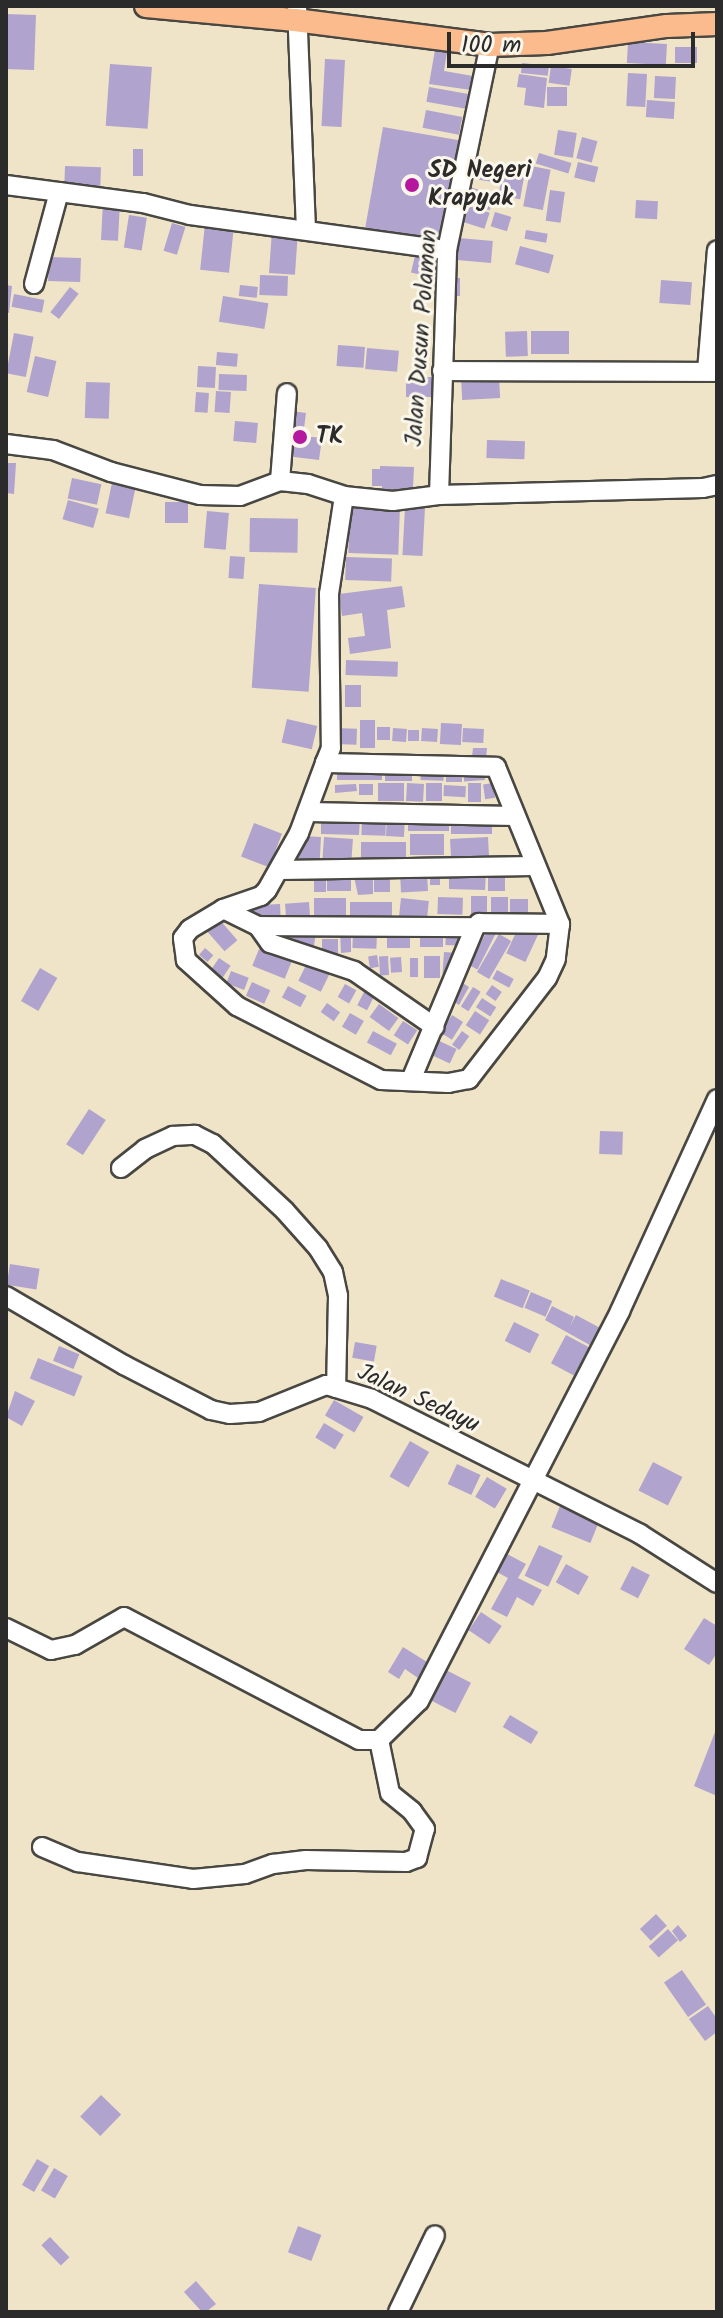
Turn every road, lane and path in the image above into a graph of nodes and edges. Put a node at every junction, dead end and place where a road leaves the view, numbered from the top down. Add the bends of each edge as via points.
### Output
1 (146, 6) edge
2 (296, 13) edge
3 (717, 24) edge
4 (490, 45) junction
5 (6, 185) edge
6 (59, 192) junction
7 (306, 228) junction
8 (447, 250) junction
9 (717, 250) edge
10 (34, 284) dead end
11 (442, 371) junction
12 (712, 371) edge
13 (287, 393) dead end
14 (6, 444) edge
15 (280, 481) junction
16 (717, 485) edge
17 (439, 495) junction
18 (344, 496) junction
19 (325, 763) junction
20 (308, 812) junction
21 (515, 816) junction
22 (534, 866) junction
23 (280, 870) junction
24 (223, 909) junction
25 (560, 924) junction
26 (258, 926) junction
27 (475, 927) junction
28 (435, 1027) junction
29 (411, 1080) junction
30 (717, 1099) edge
31 (699, 1141) junction
32 (717, 1148) edge
33 (121, 1168) dead end
34 (6, 1296) edge
35 (336, 1388) junction
36 (534, 1481) junction
37 (717, 1583) edge
38 (6, 1628) edge
39 (379, 1740) junction
40 (42, 1847) dead end
41 (435, 2235) dead end
42 (398, 2312) edge

1 - 2 main road
2 - 4 main road
2 - 7 street
3 - 4 main road
4 - 8 street, Jalan Dusun Polaman
5 - 6 street
6 - 7 street
6 - 10 street
7 - 8 street
8 - 11 street, Jalan Dusun Polaman
9 - 12 street
11 - 12 street
11 - 17 street, Jalan Dusun Polaman
13 - 15 street
14 - 15 street via 53,450 111,472 200,495 240,496
15 - 18 street
16 - 17 street
17 - 18 street via 393,501
18 - 19 street via 329,594 331,748
19 - 20 street
19 - 21 street via 491,765 500,771
20 - 21 street
20 - 23 street
21 - 22 street
22 - 23 street
22 - 25 street
23 - 24 street via 261,896
24 - 26 street
24 - 29 street via 183,938 183,951 193,968 237,1006 381,1080
25 - 27 street
25 - 29 street via 556,959 547,978 469,1079
26 - 27 street
26 - 28 street via 270,943 354,971
27 - 28 street
28 - 29 street
30 - 31 street
31 - 32 street
31 - 36 street
33 - 35 street via 173,1136 195,1135 213,1144 285,1211 333,1272 338,1296
34 - 35 street, Jalan Sedayu via 211,1410 259,1412 315,1387
35 - 36 street, Jalan Sedayu via 372,1399
36 - 37 street, Jalan Sedayu via 640,1534
36 - 39 street via 419,1701
38 - 39 street via 51,1650 75,1645 124,1617 359,1740
39 - 40 street via 390,1793 425,1829 417,1858 406,1862 306,1860 219,1879 193,1879 78,1862
41 - 42 street

